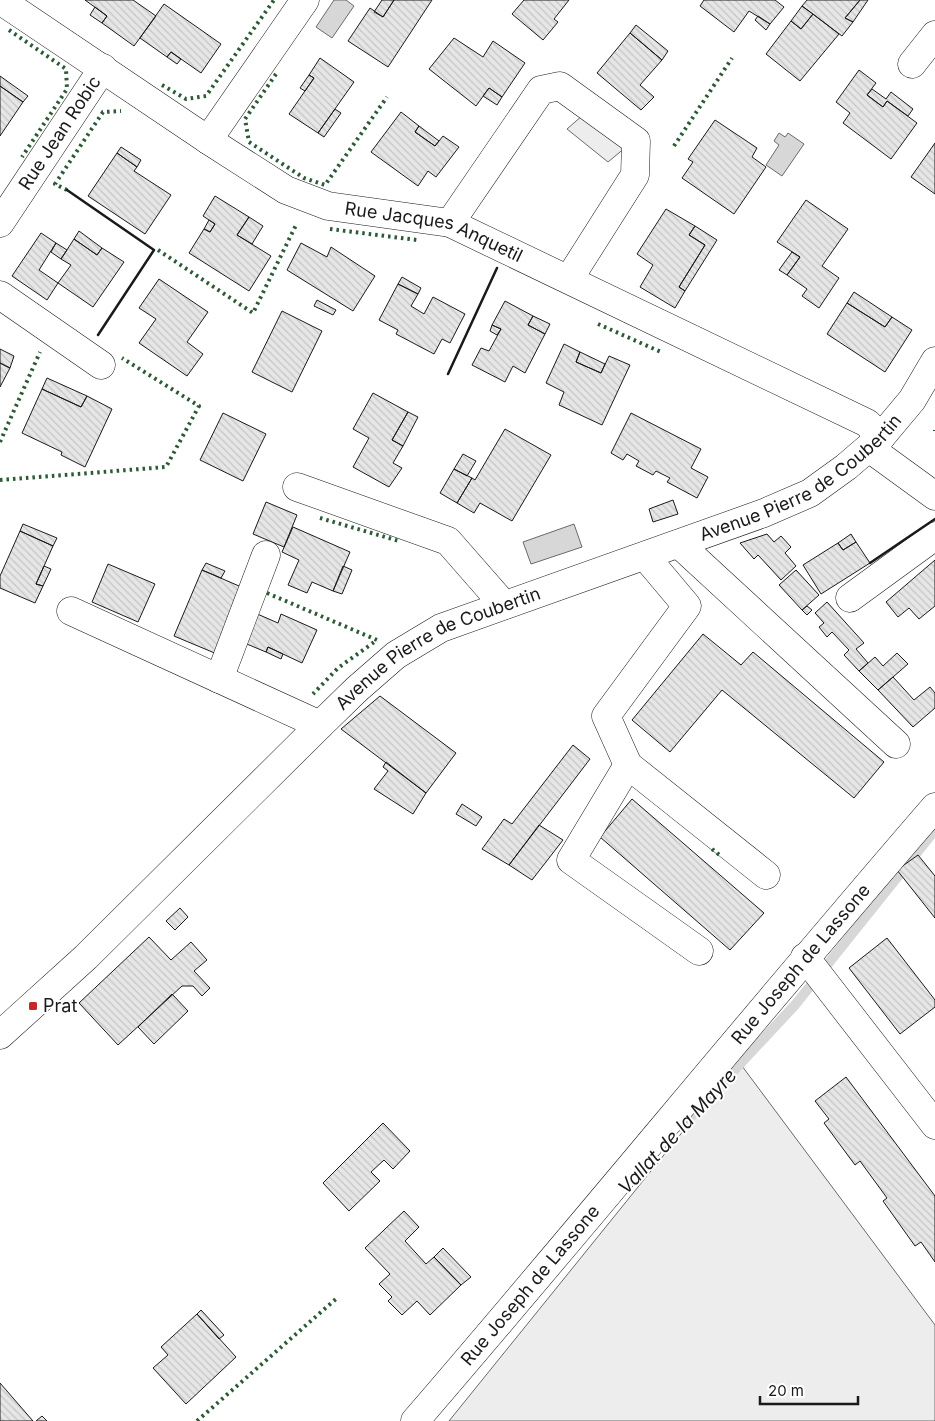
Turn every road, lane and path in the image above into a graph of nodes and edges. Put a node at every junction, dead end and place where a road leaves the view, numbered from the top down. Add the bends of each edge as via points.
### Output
1 (0, 0) edge
2 (306, 0) edge
3 (935, 35) edge
4 (912, 64) dead end
5 (103, 68) junction
6 (208, 140) junction
7 (0, 223) edge
8 (450, 223) junction
9 (569, 279) junction
10 (0, 295) edge
11 (935, 361) edge
12 (101, 365) dead end
13 (875, 442) junction
14 (297, 487) dead end
15 (935, 496) edge
16 (935, 536) edge
17 (679, 544) junction
18 (266, 555) dead end
19 (645, 556) junction
20 (850, 598) dead end
21 (504, 606) junction
22 (71, 611) dead end
23 (219, 679) junction
24 (320, 724) junction
25 (896, 744) dead end
26 (628, 764) junction
27 (935, 807) edge
28 (766, 875) dead end
29 (699, 951) dead end
30 (805, 957) junction
31 (0, 1035) edge
32 (932, 1114) edge
33 (414, 1421) edge

1 - 5 street, Rue Jacques Anquetil
2 - 6 street
3 - 4 street
5 - 6 street, Rue Jacques Anquetil
5 - 7 street, Rue Jean Robic
6 - 8 street, Rue Jacques Anquetil via 286,190 328,206
8 - 9 street, Rue Jacques Anquetil
8 - 9 street via 541,90 560,86 636,141 635,174
9 - 13 street, Rue Jacques Anquetil via 867,423
10 - 12 street
11 - 13 street, Avenue Pierre de Coubertin via 912,400
13 - 15 street, Rue Jacques Anquetil
13 - 17 street, Avenue Pierre de Coubertin via 810,493 764,514
14 - 21 street via 448,541
16 - 20 street
17 - 19 street, Avenue Pierre de Coubertin
17 - 25 street
18 - 23 street
19 - 21 street, Avenue Pierre de Coubertin
19 - 26 street via 687,606 606,716
21 - 24 street, Avenue Pierre de Coubertin via 441,628 396,654
22 - 23 street
23 - 24 street
24 - 31 street, Avenue Pierre de Coubertin via 86,957
26 - 28 street
26 - 29 street via 571,860
27 - 30 street, Rue Joseph de Lassone
30 - 32 street
30 - 33 street, Rue Joseph de Lassone

